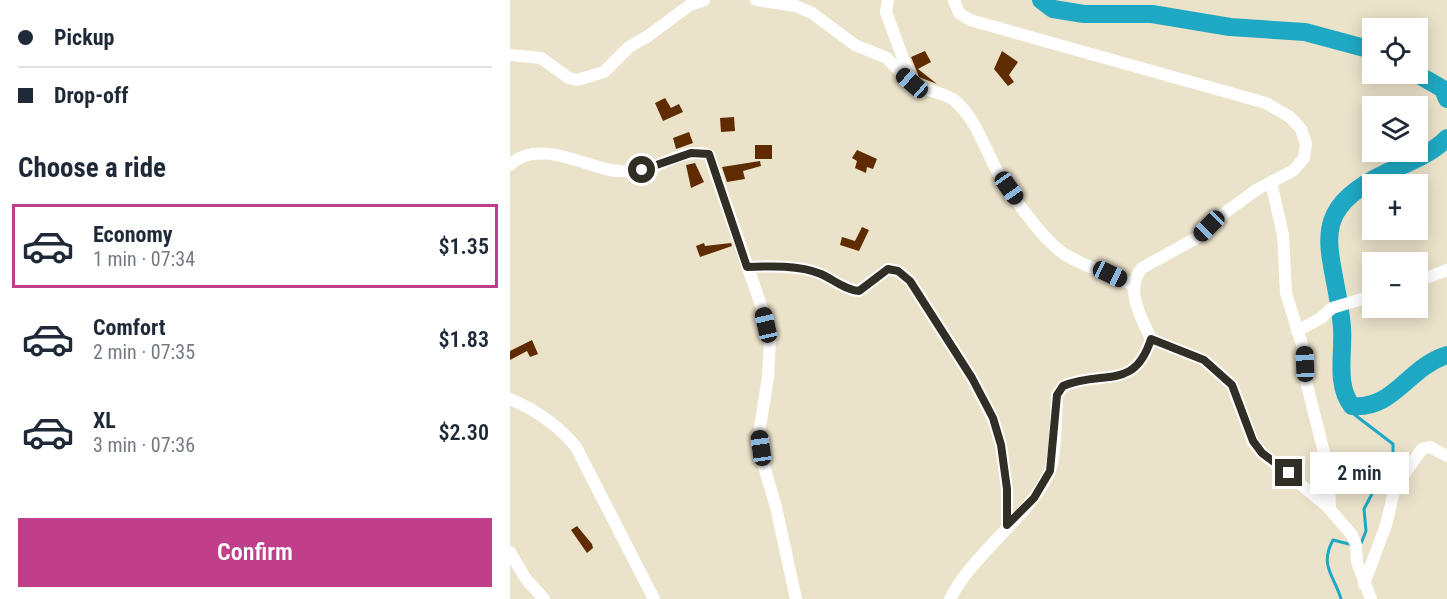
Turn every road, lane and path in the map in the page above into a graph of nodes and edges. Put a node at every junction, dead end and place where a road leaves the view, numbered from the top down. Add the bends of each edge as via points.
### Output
1 (704, 0) edge
2 (756, 0) edge
3 (888, 0) edge
4 (954, 0) edge
5 (510, 55) edge
6 (912, 83) junction
7 (510, 165) edge
8 (1271, 183) junction
9 (747, 267) junction
10 (1447, 270) edge
11 (1428, 277) edge
12 (1132, 285) junction
13 (1362, 299) edge
14 (1297, 331) junction
15 (1151, 339) junction
16 (510, 399) edge
17 (1447, 456) edge
18 (1330, 509) junction
19 (1007, 525) junction
20 (510, 552) edge
21 (1364, 584) junction
22 (544, 599) edge
23 (654, 599) edge
24 (796, 599) edge
25 (950, 599) edge
26 (1371, 599) edge

1 - 5 street via 690,5 629,47 604,72 577,80 541,58
2 - 6 street via 796,6 812,13 855,45 887,58
3 - 6 street via 886,12
4 - 8 street via 959,13 978,23 1266,103 1290,117 1301,129 1306,144 1304,158 1294,170
6 - 12 street via 948,97 961,108 999,173 1063,253
7 - 9 street via 526,155 564,156 611,171 642,170 691,153 709,154
8 - 12 street via 1219,217 1200,236 1142,268
8 - 14 street via 1283,235 1286,293
9 - 19 street via 780,266 820,273 852,291 859,291 888,269 898,271 910,281 993,418 1007,489
9 - 24 street via 770,339 759,434 763,463
10 - 11 street
12 - 15 street
13 - 14 street via 1332,308
14 - 18 street via 1329,472
15 - 18 street via 1204,360 1232,385 1253,441 1262,453
15 - 19 street via 1140,365 1127,373 1063,386 1057,395 1050,471 1034,498
16 - 23 street via 534,409 564,432 576,447
17 - 21 street via 1430,447 1422,449 1405,470 1395,487
18 - 21 street via 1352,535
19 - 25 street
20 - 22 street
21 - 26 street

